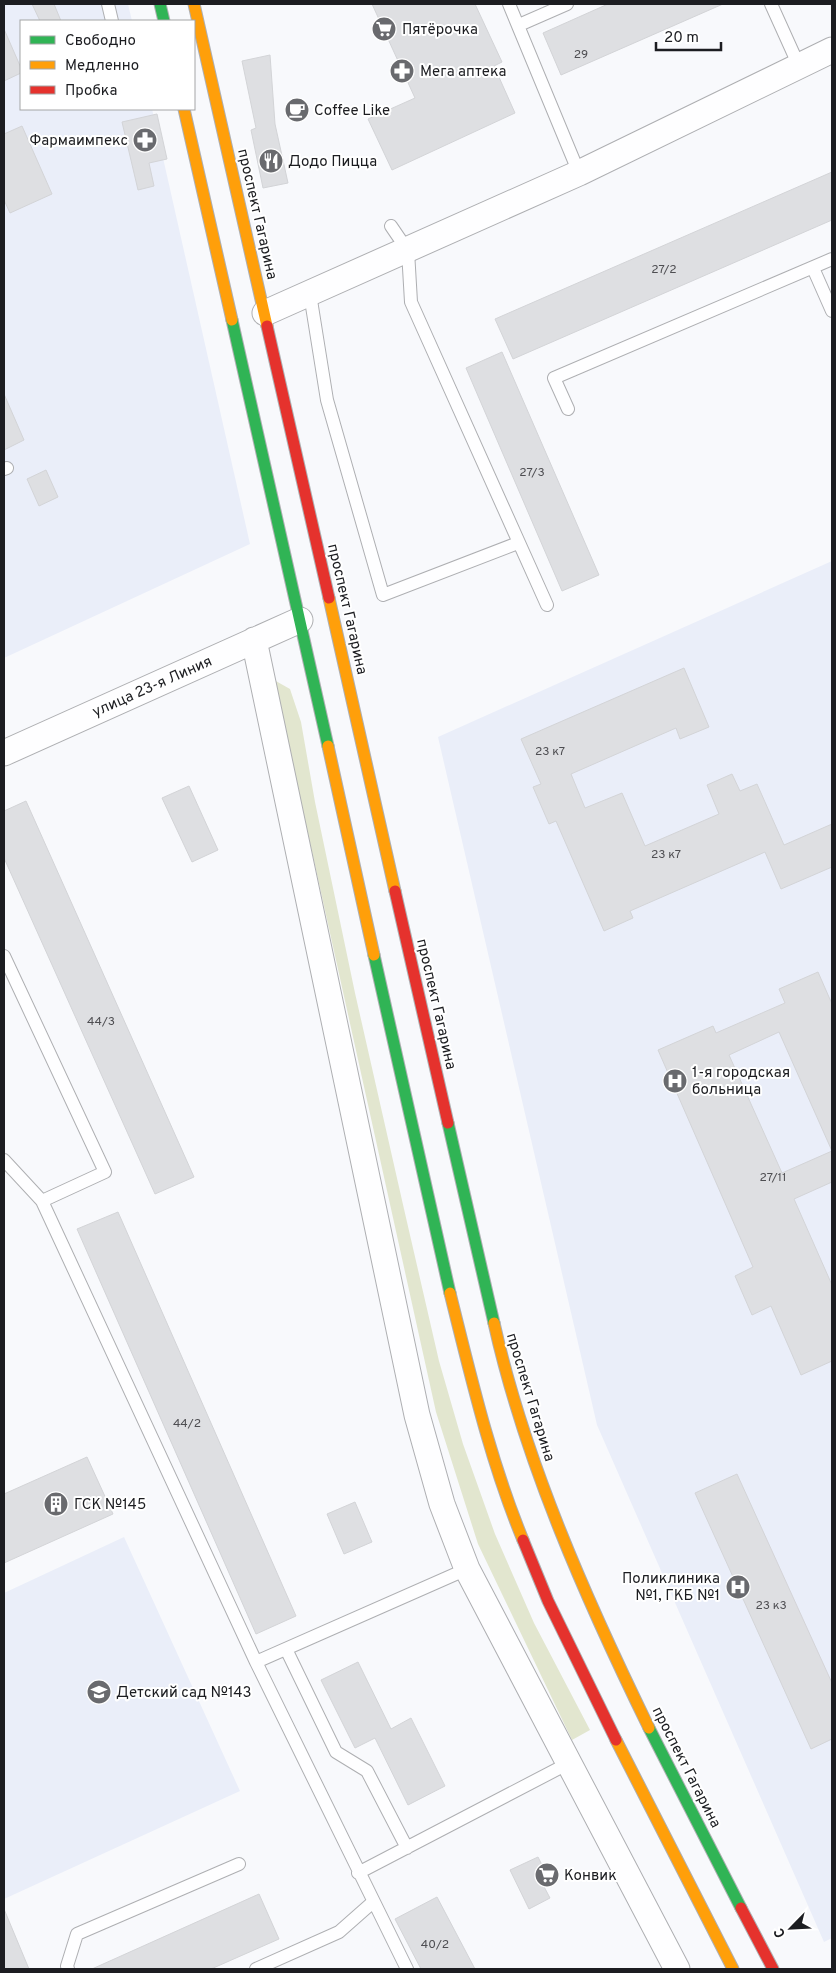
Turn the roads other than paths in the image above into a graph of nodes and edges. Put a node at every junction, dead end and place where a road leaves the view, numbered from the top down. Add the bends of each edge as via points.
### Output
1 (108, 4) edge
2 (160, 4) edge
3 (194, 4) edge
4 (509, 4) edge
5 (567, 4) edge
6 (771, 4) edge
7 (112, 20) edge
8 (164, 20) edge
9 (519, 24) junction
10 (832, 50) edge
11 (799, 66) junction
12 (184, 110) edge
13 (579, 173) junction
14 (391, 226) dead end
15 (408, 251) junction
16 (832, 259) edge
17 (813, 268) junction
18 (310, 294) junction
19 (832, 311) edge
20 (257, 316) junction
21 (231, 322) junction
22 (568, 409) dead end
23 (518, 543) junction
24 (547, 604) dead end
25 (300, 620) junction
26 (254, 640) junction
27 (4, 753) edge
28 (4, 956) edge
29 (4, 1160) edge
30 (42, 1201) junction
31 (467, 1569) junction
32 (286, 1649) junction
33 (256, 1662) junction
34 (569, 1763) junction
35 (407, 1848) junction
36 (239, 1864) dead end
37 (358, 1873) junction
38 (373, 1902) junction
39 (68, 1969) edge
40 (256, 1969) edge
41 (407, 1969) edge
42 (677, 1969) edge
43 (732, 1969) edge
44 (773, 1969) edge

1 - 7 lane
2 - 8 main road
3 - 20 main road, проспект Гагарина
4 - 9 lane
5 - 9 lane
6 - 11 lane
9 - 13 lane
10 - 11 street
11 - 13 street
12 - 21 main road
13 - 15 street
14 - 15 lane
15 - 18 street
15 - 23 lane via 411,302
16 - 17 lane
17 - 19 lane
17 - 22 lane via 554,378
18 - 20 street
18 - 23 lane via 327,400 383,595
20 - 21 main road
20 - 44 main road, проспект Гагарина via 502,1360 542,1484 591,1604 644,1716
21 - 25 main road
23 - 24 lane
25 - 26 street, улица 23-я Линия
25 - 43 main road via 436,1235 482,1423 509,1506 548,1601
26 - 27 street, улица 23-я Линия
26 - 31 street via 416,1416 442,1504
28 - 30 lane via 105,1172
29 - 30 lane
30 - 33 lane
31 - 32 lane
31 - 34 street
32 - 33 lane
32 - 35 lane via 336,1752 367,1772
33 - 37 lane
34 - 35 lane
34 - 42 street
35 - 37 lane
36 - 39 lane via 77,1934
37 - 38 lane
38 - 40 lane via 338,1932
38 - 41 lane

